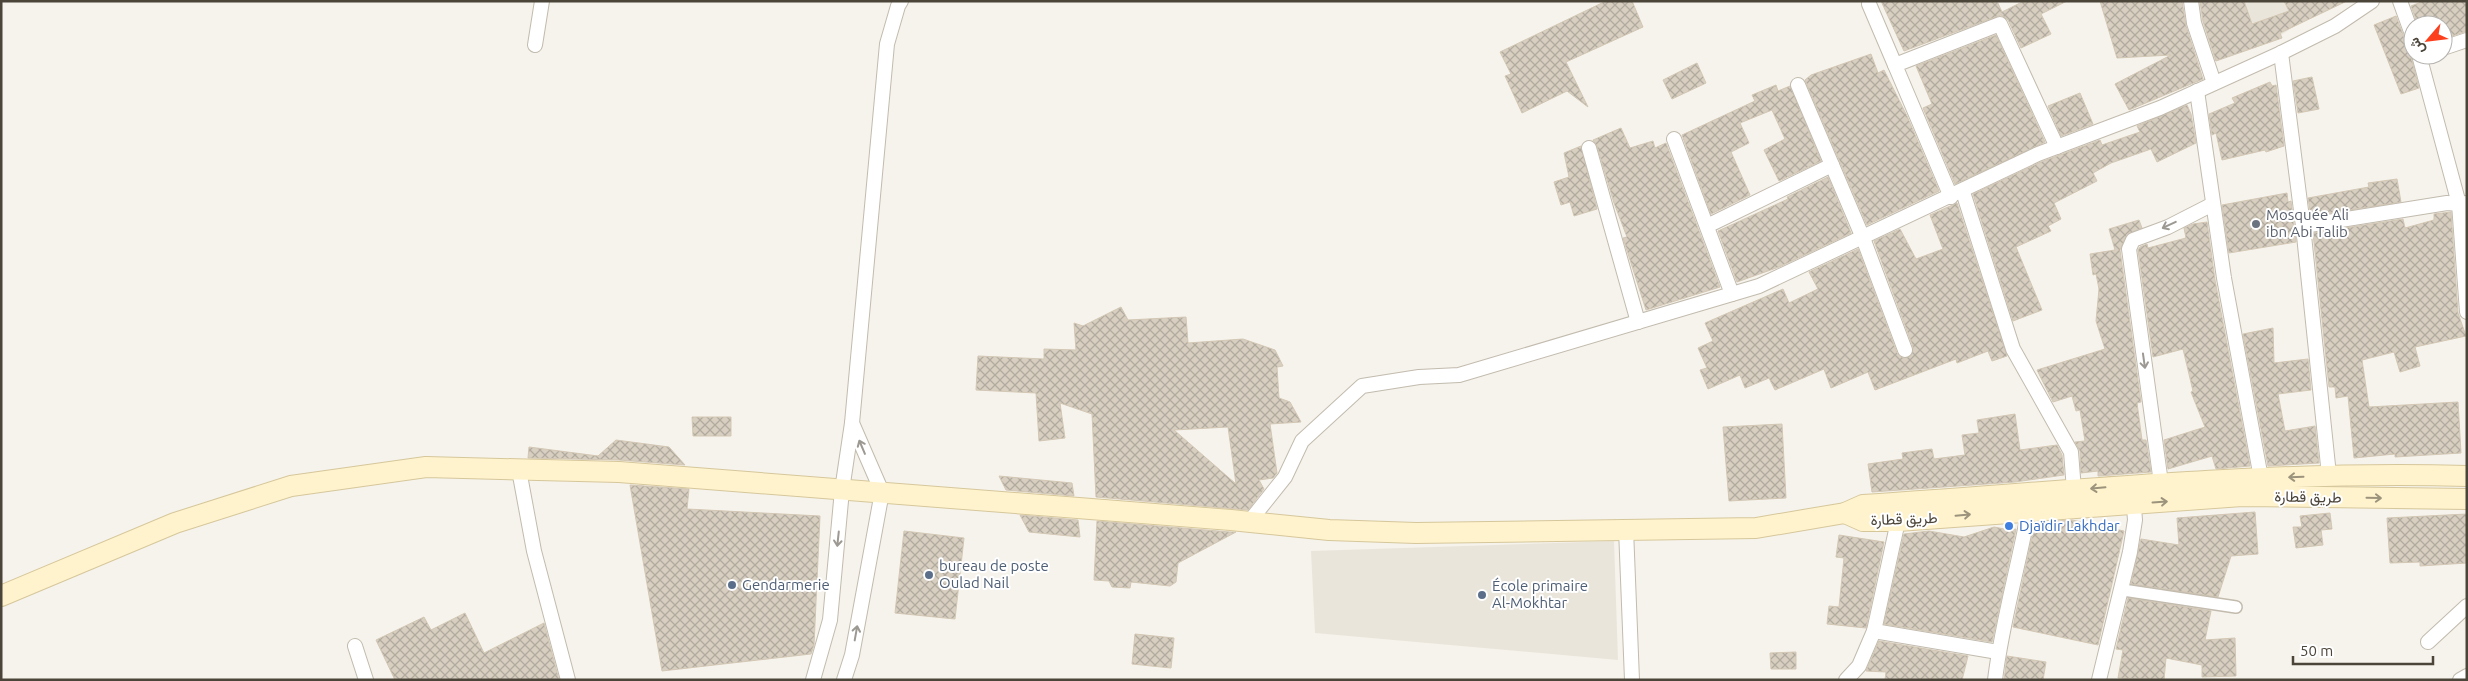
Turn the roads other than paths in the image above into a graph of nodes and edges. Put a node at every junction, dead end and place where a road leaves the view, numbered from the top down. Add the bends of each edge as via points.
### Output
1 (542, 1) edge
2 (901, 1) edge
3 (2191, 1) edge
4 (2372, 1) edge
5 (2400, 1) edge
6 (1869, 4) dead end
7 (2358, 6) edge
8 (2405, 15) edge
9 (2467, 40) edge
10 (535, 45) dead end
11 (2453, 45) edge
12 (2281, 52) junction
13 (1895, 65) junction
14 (2425, 65) edge
15 (2214, 83) junction
16 (1798, 85) dead end
17 (2197, 90) junction
18 (1674, 139) dead end
19 (2057, 147) junction
20 (1589, 148) dead end
21 (1832, 165) junction
22 (1957, 194) junction
23 (2463, 203) edge
24 (2213, 204) junction
25 (1707, 226) junction
26 (2303, 226) junction
27 (1863, 238) junction
28 (1732, 294) junction
29 (2467, 312) edge
30 (1638, 322) junction
31 (1905, 350) dead end
32 (852, 423) junction
33 (519, 470) junction
34 (2329, 476) junction
35 (2467, 476) edge
36 (2261, 478) junction
37 (2161, 483) junction
38 (842, 490) junction
39 (2074, 490) junction
40 (882, 492) junction
41 (2132, 494) junction
42 (2467, 499) edge
43 (2030, 501) junction
44 (1895, 512) junction
45 (1249, 522) junction
46 (1626, 529) junction
47 (2122, 590) junction
48 (1, 596) edge
49 (2467, 606) edge
50 (2236, 607) dead end
51 (1874, 631) junction
52 (2428, 642) dead end
53 (355, 646) dead end
54 (1998, 652) junction
55 (2467, 676) edge
56 (366, 680) edge
57 (568, 680) edge
58 (813, 680) edge
59 (844, 680) edge
60 (1632, 680) edge
61 (1846, 680) edge
62 (1995, 680) edge
63 (2100, 680) edge
64 (2460, 680) edge

1 - 10 street
2 - 32 street via 887,44
3 - 15 street via 2194,23
4 - 7 street
5 - 8 street
6 - 13 street
7 - 12 street via 2335,26
9 - 11 street
12 - 15 street
12 - 26 street
13 - 19 street via 2000,24
13 - 22 street
14 - 23 street
15 - 17 street
16 - 21 street
17 - 19 street via 2160,108
17 - 24 street
18 - 25 street
19 - 22 street
20 - 30 street
21 - 25 street
21 - 27 street
22 - 27 street
22 - 39 street via 2013,349 2071,452
23 - 26 street via 2447,202
23 - 29 street
24 - 36 street
24 -> 37 street via 2134,240 2129,249
25 - 28 street
26 - 34 street
27 - 28 street via 1759,286
27 - 31 street
28 - 30 street
30 - 45 street via 1459,375 1419,377 1362,386 1302,440 1284,477
32 - 38 street
40 -> 32 street
33 - 38 main road via 619,472
33 - 48 main road via 426,468 291,486 175,523
33 - 57 street via 534,551
34 - 35 main road, طريق قطارة
34 -> 36 main road, طريق قطارة
36 - 37 main road, طريق قطارة
37 - 41 main road, طريق قطارة
38 - 40 main road
38 -> 58 street via 830,620
41 -> 39 main road, طريق قطارة
39 - 43 main road, طريق قطارة
40 - 45 main road
59 -> 40 street via 852,656
41 -> 42 main road, طريق قطارة
41 - 43 main road, طريق قطارة
41 - 47 street via 2135,520
43 - 44 main road, طريق قطارة
43 - 54 street
44 - 46 main road, طريق قطارة via 1863,521 1845,514 1756,528
44 - 51 street
45 - 46 main road via 1329,530 1416,533
46 - 60 street
47 - 50 street
47 - 63 street via 2117,599
49 - 52 street
51 - 54 street
51 - 61 street via 1859,666
53 - 56 street
54 - 62 street
55 - 64 street

